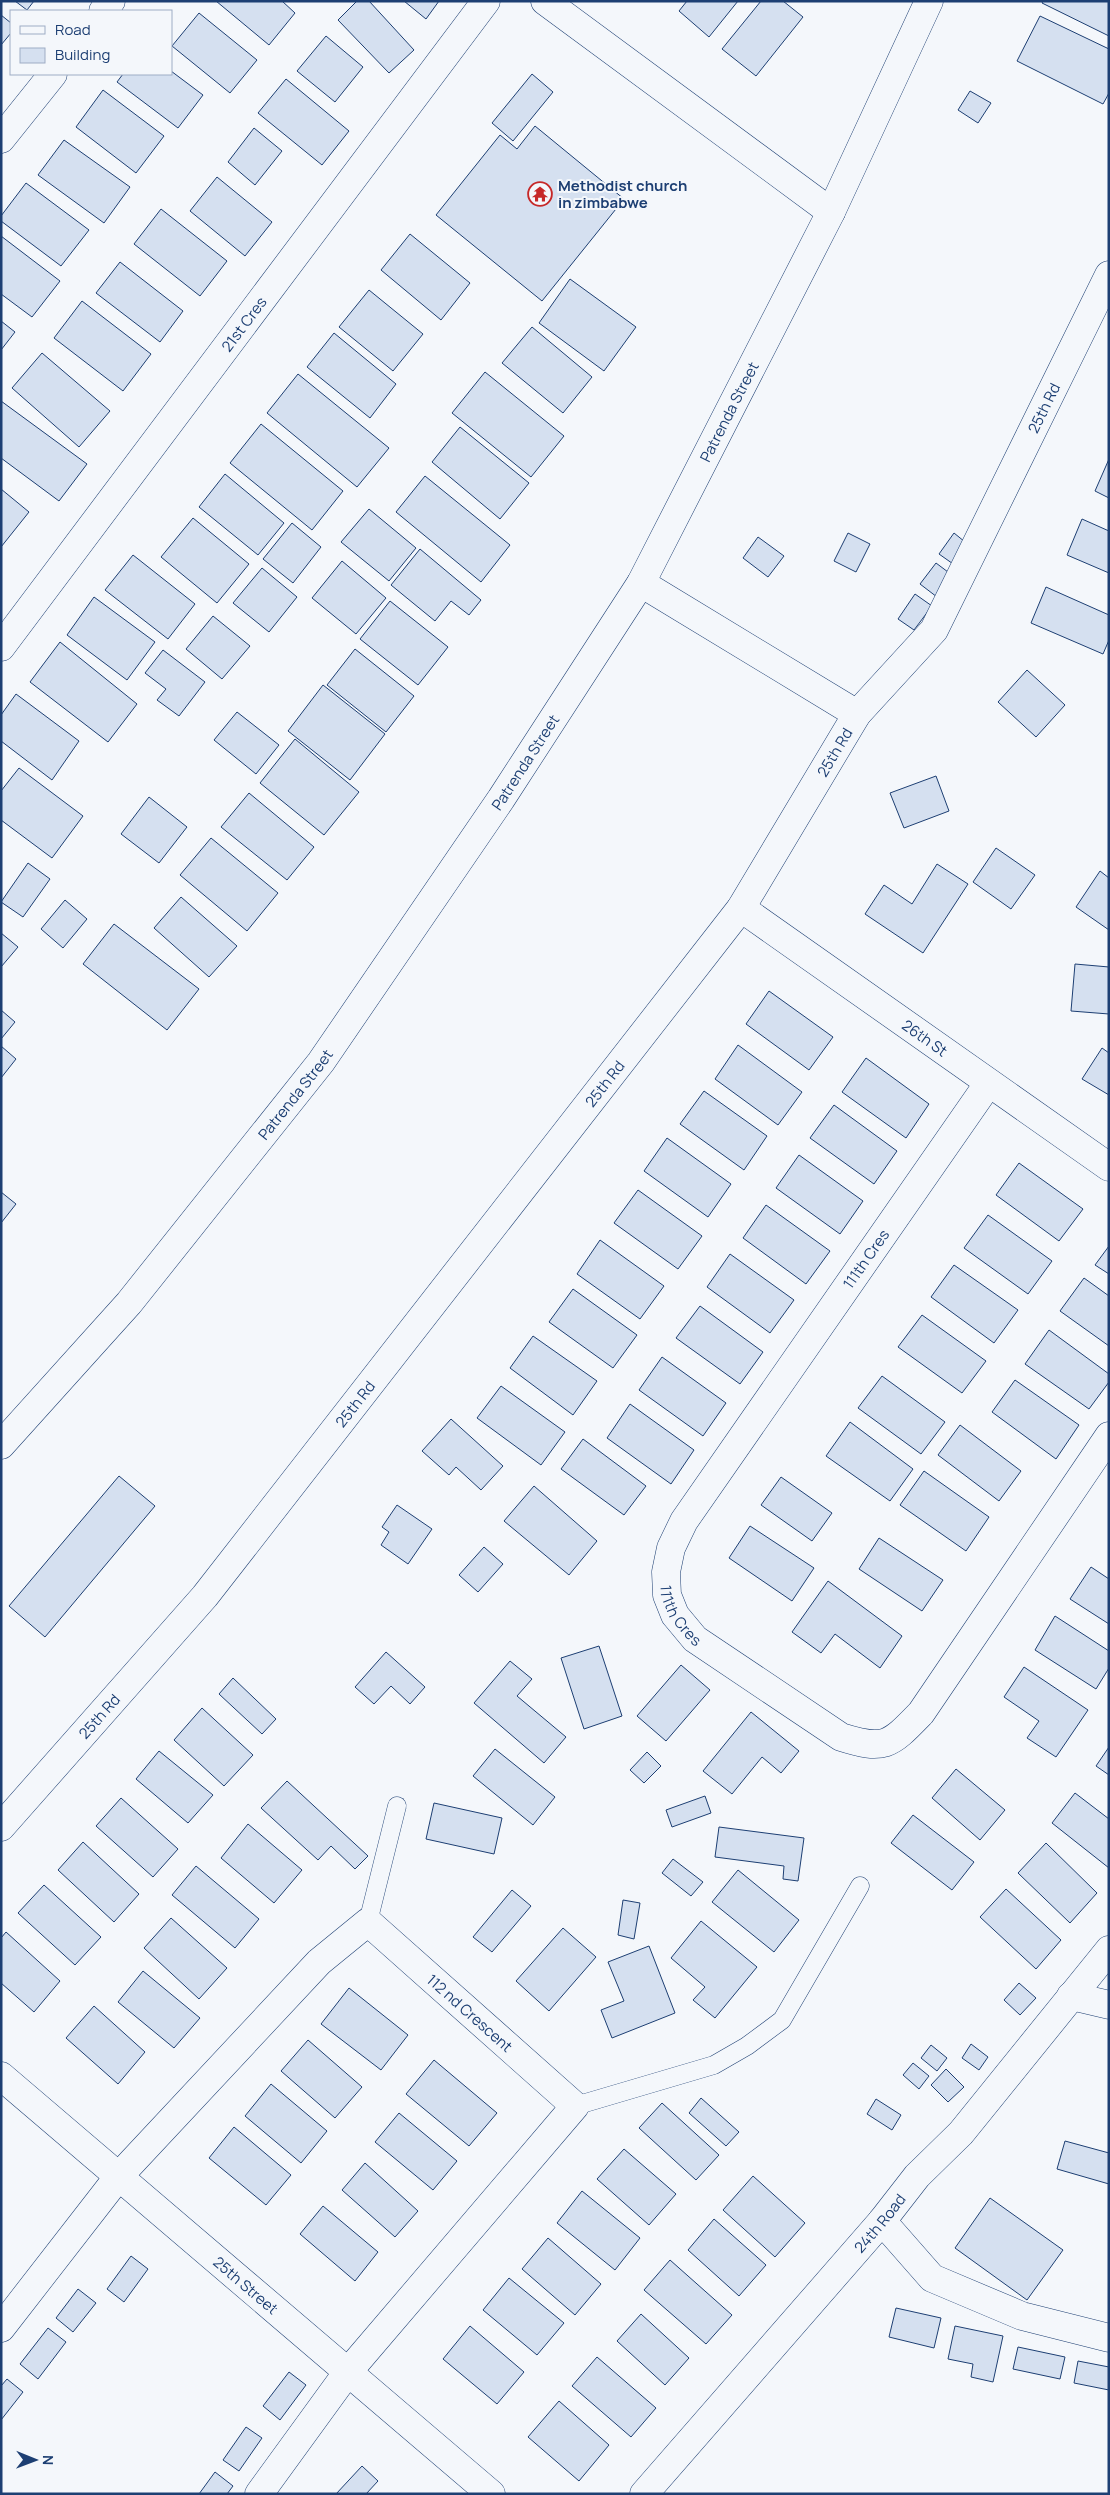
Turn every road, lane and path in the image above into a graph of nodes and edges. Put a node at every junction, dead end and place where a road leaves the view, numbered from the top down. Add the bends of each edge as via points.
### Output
1 (486, 1) edge
2 (545, 1) edge
3 (929, 1) edge
4 (53, 75) edge
5 (1, 139) edge
6 (831, 212) junction
7 (1109, 275) edge
8 (641, 583) junction
9 (1, 647) edge
10 (857, 714) junction
11 (740, 908) junction
12 (988, 1084) junction
13 (1109, 1167) edge
14 (1109, 1436) edge
15 (1, 1445) edge
16 (397, 1806) dead end
17 (1, 1828) edge
18 (860, 1886) dead end
19 (368, 1922) junction
20 (1109, 1950) edge
21 (1071, 1996) junction
22 (1109, 2005) edge
23 (1, 2076) edge
24 (575, 2106) junction
25 (119, 2176) junction
26 (882, 2220) junction
27 (1, 2328) edge
28 (1109, 2338) edge
29 (347, 2373) junction
30 (259, 2494) edge
31 (491, 2494) edge
32 (644, 2494) edge

1 - 9 street, 21st Cres
2 - 6 street
3 - 6 street, Patrenda Street
4 - 5 street
6 - 8 street, Patrenda Street
7 - 10 street, 25th Rd via 934,630
8 - 10 street
8 - 15 street, Patrenda Street via 501,799 321,1062 129,1303
10 - 11 street, 25th Rd
11 - 12 street, 26th St
11 - 17 street, 25th Rd via 205,1596
12 - 13 street, 26th St
12 - 14 street, 111th Cres via 684,1521 671,1548 666,1572 667,1595 675,1615 695,1639 841,1738 879,1746 898,1738 921,1713
16 - 19 lane
18 - 24 lane via 782,2020 714,2065
19 - 24 street, 112 nd Crescent
19 - 25 street via 319,1962
20 - 21 street, 24th Road
21 - 22 street
21 - 26 street, 24th Road via 961,2133 916,2176
23 - 25 street, 25th Street
24 - 29 street
25 - 27 street
25 - 29 street, 25th Street
26 - 28 street via 932,2278 1022,2316
26 - 32 street, 24th Road
29 - 30 street
29 - 31 street, 25th Street

